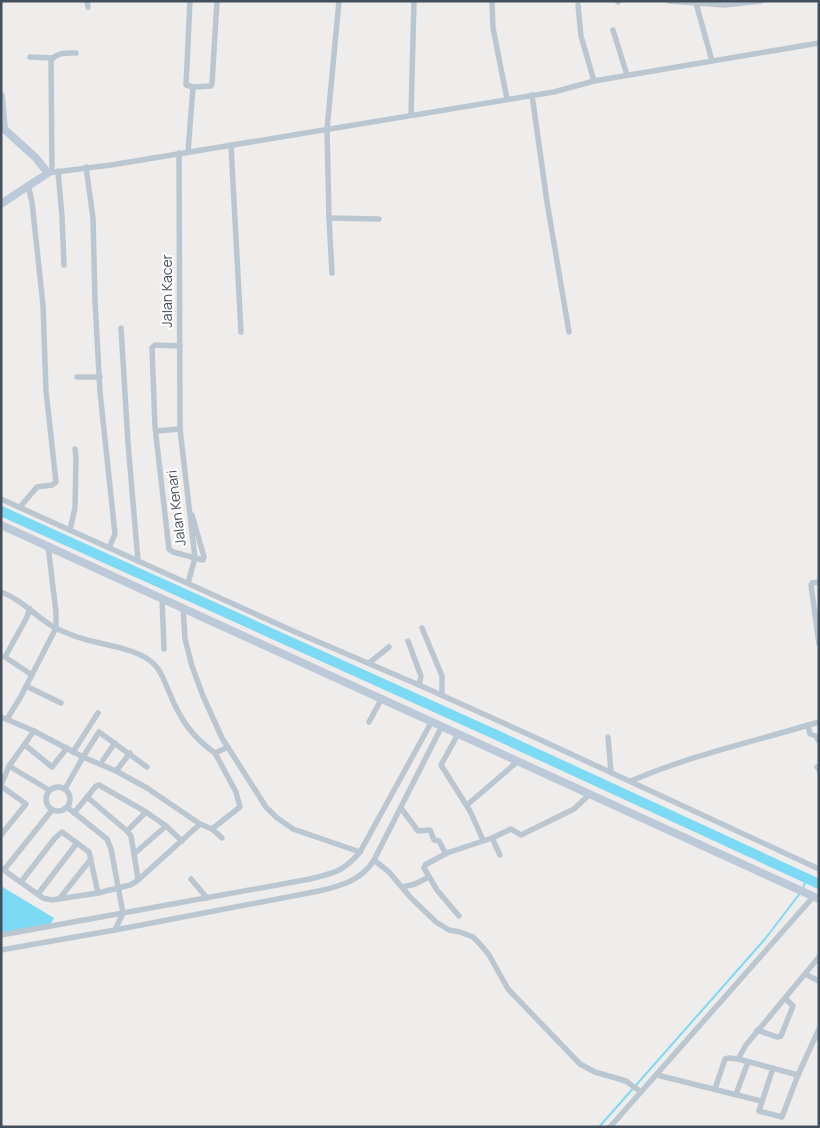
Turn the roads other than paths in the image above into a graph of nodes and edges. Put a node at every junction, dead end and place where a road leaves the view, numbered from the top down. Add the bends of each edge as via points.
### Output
1 (190, 1) edge
2 (217, 1) edge
3 (339, 1) edge
4 (414, 1) edge
5 (492, 1) edge
6 (669, 1) edge
7 (761, 1) edge
8 (696, 3) junction
9 (578, 5) dead end
10 (613, 30) dead end
11 (819, 43) edge
12 (76, 53) dead end
13 (30, 57) dead end
14 (53, 58) junction
15 (712, 61) junction
16 (627, 76) junction
17 (594, 81) junction
18 (193, 87) junction
19 (532, 95) junction
20 (1, 96) edge
21 (507, 99) junction
22 (411, 115) junction
23 (327, 129) junction
24 (231, 145) junction
25 (188, 152) junction
26 (179, 153) junction
27 (86, 167) junction
28 (52, 172) junction
29 (28, 185) junction
30 (1, 204) edge
31 (329, 218) junction
32 (379, 219) dead end
33 (64, 265) dead end
34 (332, 273) dead end
35 (120, 328) dead end
36 (241, 332) dead end
37 (569, 332) dead end
38 (180, 346) junction
39 (77, 377) dead end
40 (100, 377) junction
41 (180, 429) junction
42 (156, 431) junction
43 (74, 449) dead end
44 (187, 495) junction
45 (1, 499) edge
46 (20, 508) junction
47 (1, 525) edge
48 (70, 530) junction
49 (48, 546) junction
50 (109, 548) junction
51 (195, 558) junction
52 (138, 561) junction
53 (819, 582) edge
54 (188, 583) junction
55 (1, 592) edge
56 (162, 599) junction
57 (816, 606) edge
58 (183, 607) junction
59 (30, 609) junction
60 (56, 628) junction
61 (422, 628) dead end
62 (408, 641) dead end
63 (819, 644) edge
64 (389, 646) dead end
65 (164, 649) dead end
66 (3, 656) edge
67 (368, 663) junction
68 (32, 675) junction
69 (419, 685) junction
70 (26, 686) junction
71 (442, 695) junction
72 (382, 698) junction
73 (61, 703) dead end
74 (98, 714) dead end
75 (4, 718) edge
76 (369, 722) dead end
77 (819, 722) edge
78 (437, 724) junction
79 (808, 725) junction
80 (34, 731) junction
81 (458, 734) junction
82 (608, 737) dead end
83 (819, 741) edge
84 (115, 743) junction
85 (25, 745) junction
86 (228, 747) junction
87 (70, 750) junction
88 (130, 753) junction
89 (215, 753) junction
90 (83, 757) junction
91 (103, 760) dead end
92 (517, 762) junction
93 (9, 766) junction
94 (147, 767) dead end
95 (116, 771) junction
96 (611, 772) junction
97 (631, 781) junction
98 (1, 785) edge
99 (65, 789) junction
100 (49, 790) junction
101 (590, 795) junction
102 (87, 797) junction
103 (467, 805) junction
104 (67, 807) junction
105 (401, 808) junction
106 (52, 810) junction
107 (146, 812) junction
108 (74, 813) junction
109 (200, 824) junction
110 (166, 826) junction
111 (212, 830) junction
112 (127, 831) junction
113 (1, 835) edge
114 (222, 838) dead end
115 (492, 838) junction
116 (483, 840) junction
117 (182, 841) junction
118 (77, 842) junction
119 (360, 852) junction
120 (134, 854) junction
121 (446, 854) junction
122 (500, 855) dead end
123 (91, 859) junction
124 (374, 860) junction
125 (2, 869) edge
126 (819, 869) edge
127 (429, 877) junction
128 (138, 879) junction
129 (191, 879) dead end
130 (21, 882) junction
131 (403, 887) junction
132 (118, 889) junction
133 (98, 893) junction
134 (38, 894) junction
135 (816, 897) edge
136 (60, 898) junction
137 (207, 898) junction
138 (122, 914) junction
139 (459, 916) dead end
140 (116, 928) junction
141 (1, 935) edge
142 (1, 950) edge
143 (819, 957) edge
144 (805, 974) junction
145 (819, 981) edge
146 (784, 998) junction
147 (819, 1029) edge
148 (757, 1030) junction
149 (738, 1059) junction
150 (748, 1062) junction
151 (773, 1068) junction
152 (658, 1075) junction
153 (798, 1075) junction
154 (716, 1089) junction
155 (638, 1090) junction
156 (736, 1094) junction
157 (761, 1101) junction
158 (610, 1127) edge

1 - 18 street via 186,85
2 - 18 street via 212,84
3 - 23 street
4 - 22 street
5 - 21 street via 493,28
6 - 8 street
7 - 8 street via 724,5
8 - 15 street
9 - 17 street via 581,36
10 - 16 street
11 - 15 street
12 - 14 street
13 - 14 street
14 - 28 street
15 - 16 street
16 - 17 street
17 - 19 street
18 - 25 street
19 - 21 street
19 - 37 street
20 - 28 street via 4,129
21 - 22 street
22 - 23 street
23 - 24 street
23 - 31 street
24 - 25 street
24 - 36 street
25 - 26 street
26 - 27 street
26 - 38 street, Jalan Kacer
27 - 28 street
27 - 40 street via 93,218
28 - 29 street
28 - 33 street via 62,216
29 - 30 street
29 - 46 street via 43,305 46,391 56,482 37,487
31 - 32 street
31 - 34 street
35 - 52 street
38 - 41 street, Jalan Kacer
38 - 42 street via 155,345 152,348
39 - 40 street
40 - 50 street via 116,534
41 - 42 street
41 - 44 street, Jalan Kenari
42 - 51 street via 170,548 173,552
43 - 48 street via 75,508
44 - 51 street, Jalan Kenari
44 - 51 street via 204,559
45 - 46 street
46 - 48 street
47 - 49 street
48 - 50 street
49 - 56 street
49 - 60 street
50 - 52 street
51 - 54 street, Jalan Kenari
52 - 54 street
53 - 57 street via 811,585
54 - 67 street
55 - 59 street
56 - 58 street
56 - 65 street
57 - 63 street
58 - 72 street
58 - 86 street via 185,639 192,666
59 - 60 street
59 - 66 street
60 - 68 street
60 - 89 street via 142,656 155,664 187,728
61 - 71 street via 442,676
62 - 69 street via 422,676
64 - 67 street
66 - 68 street
67 - 69 street
68 - 70 street
69 - 71 street
70 - 73 street
70 - 75 street
71 - 96 street
72 - 76 street
72 - 78 street
74 - 87 street
75 - 80 street
77 - 79 street
78 - 81 street
78 - 105 street
78 - 119 street
79 - 83 street via 810,734
79 - 97 street via 715,751
80 - 85 street
80 - 87 street
81 - 92 street
81 - 103 street via 441,764
82 - 96 street
84 - 88 street
84 - 90 street via 98,732
84 - 91 street
85 - 87 street via 52,766
85 - 93 street
86 - 89 street
86 - 119 street via 266,806 284,824
87 - 90 street
88 - 94 street
88 - 95 street
89 - 111 street via 236,792 240,807
90 - 95 street
90 - 99 street
92 - 101 street
92 - 103 street
93 - 98 street
93 - 100 street
95 - 109 street
96 - 97 street
97 - 126 street
98 - 113 street via 26,804
99 - 100 street via 56,787
99 - 104 street via 70,798
100 - 106 street via 46,802
101 - 115 street via 574,809 521,835 511,829
101 - 135 street
102 - 107 street via 98,786
102 - 108 street
102 - 112 street
103 - 116 street
104 - 106 street
104 - 108 street
105 - 121 street via 418,831 430,830
105 - 124 street
106 - 125 street
107 - 110 street
107 - 112 street
108 - 132 street via 108,840
109 - 111 street
109 - 117 street
110 - 117 street
110 - 120 street
111 - 114 street
112 - 120 street
115 - 116 street
115 - 122 street
116 - 121 street
117 - 128 street
118 - 123 street via 88,851
118 - 130 street via 61,832
118 - 134 street
119 - 137 street via 349,865 334,873
120 - 128 street
121 - 127 street via 425,865
123 - 133 street
123 - 136 street
124 - 131 street
124 - 140 street via 361,875 334,888
125 - 130 street
127 - 131 street
127 - 139 street
128 - 132 street
129 - 137 street
130 - 134 street
131 - 155 street via 436,922 449,930 473,937 489,955 508,989 580,1064 626,1080
132 - 133 street
132 - 138 street
133 - 136 street
134 - 136 street via 48,900
135 - 152 street
137 - 138 street
138 - 140 street
138 - 141 street
140 - 142 street
143 - 144 street
144 - 145 street
144 - 146 street
146 - 148 street
146 - 148 street via 793,1006 782,1036
147 - 153 street
148 - 149 street
149 - 150 street
149 - 154 street via 725,1059
150 - 151 street
150 - 156 street
151 - 153 street
151 - 157 street
152 - 154 street
152 - 155 street
153 - 157 street via 781,1118 759,1112
154 - 156 street
155 - 158 street
156 - 157 street

